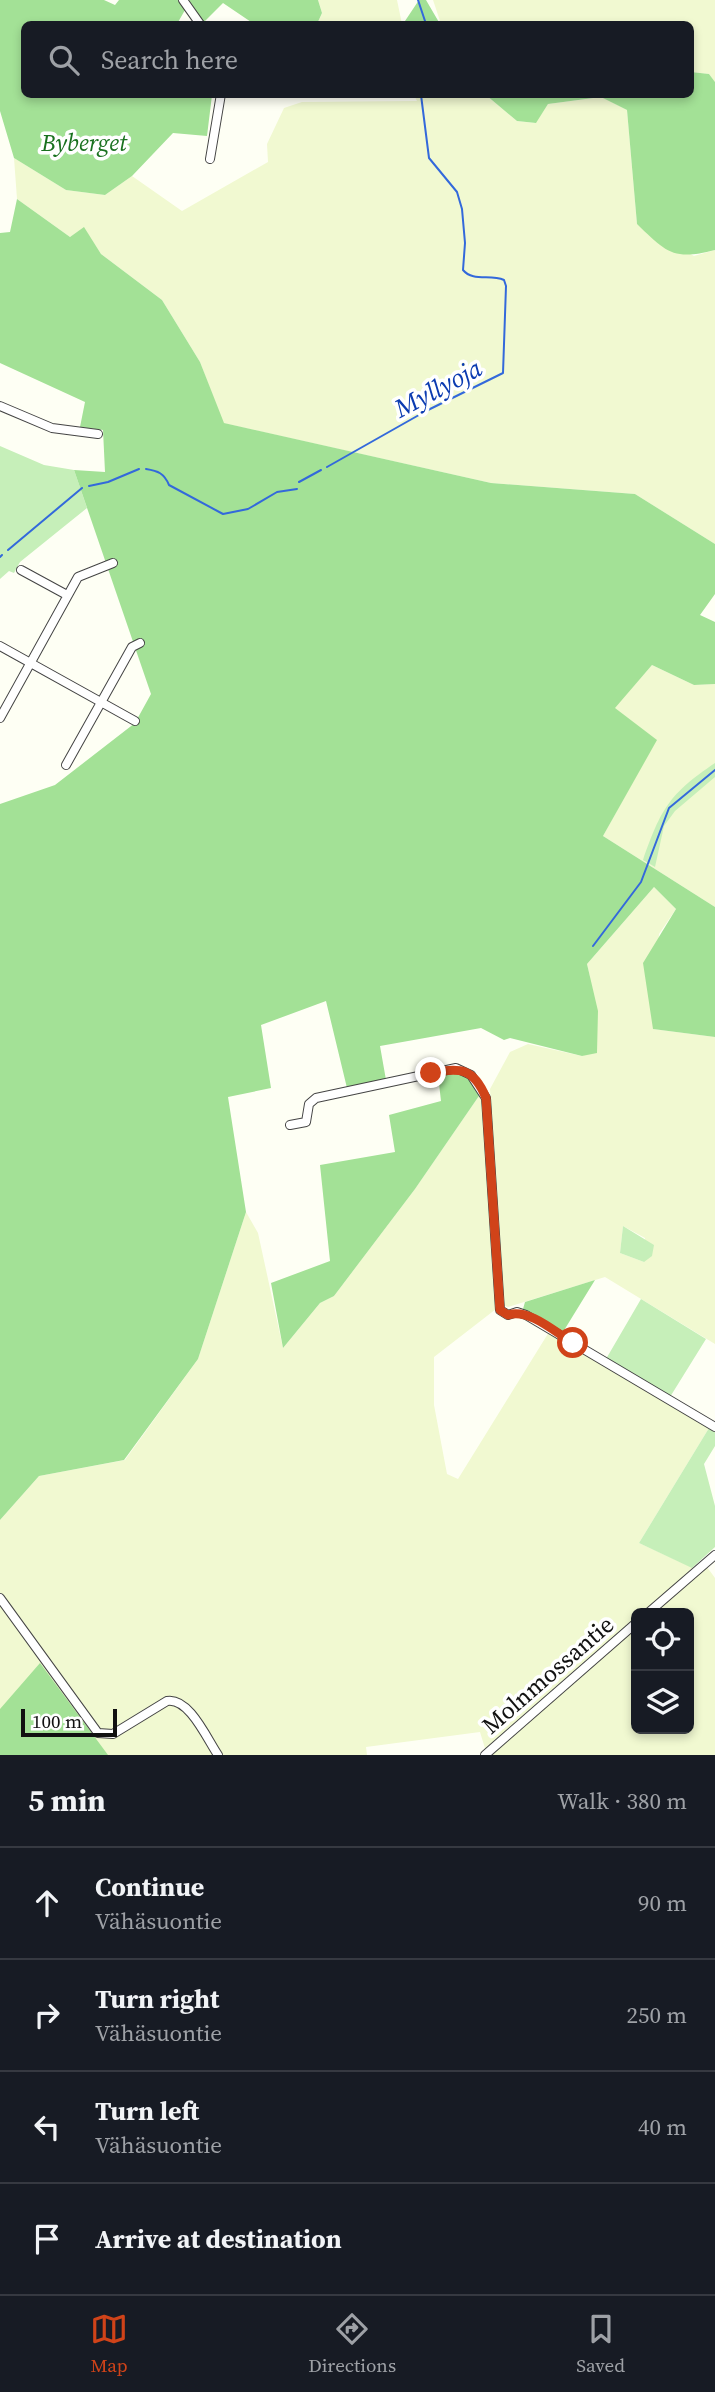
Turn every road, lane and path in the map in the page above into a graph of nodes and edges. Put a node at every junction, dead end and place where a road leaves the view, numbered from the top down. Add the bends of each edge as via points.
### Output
1 (183, 0) edge
2 (198, 21) edge
3 (220, 98) edge
4 (210, 159) dead end
5 (0, 406) edge
6 (98, 434) dead end
7 (113, 563) dead end
8 (21, 570) dead end
9 (67, 595) junction
10 (140, 643) dead end
11 (0, 646) edge
12 (30, 662) junction
13 (0, 698) edge
14 (101, 702) junction
15 (9, 703) junction
16 (0, 718) edge
17 (135, 720) dead end
18 (66, 765) dead end
19 (290, 1125) dead end
20 (715, 1427) edge
21 (715, 1555) edge
22 (0, 1598) edge
23 (654, 1608) edge
24 (631, 1627) edge
25 (218, 1755) edge
26 (485, 1755) edge

1 - 2 street
3 - 4 street
5 - 6 street via 52,428
7 - 9 street via 84,573
8 - 9 street
9 - 12 street
10 - 14 street via 132,647
11 - 12 street
12 - 14 street
12 - 15 street
13 - 15 street
14 - 17 street
14 - 18 street
15 - 16 street
19 - 20 street via 306,1122 309,1104 316,1098 456,1068 471,1075 486,1098 500,1310 526,1315
21 - 23 street, Molnmossantie
22 - 25 street via 98,1732 113,1734 175,1700
24 - 26 street, Molnmossantie

